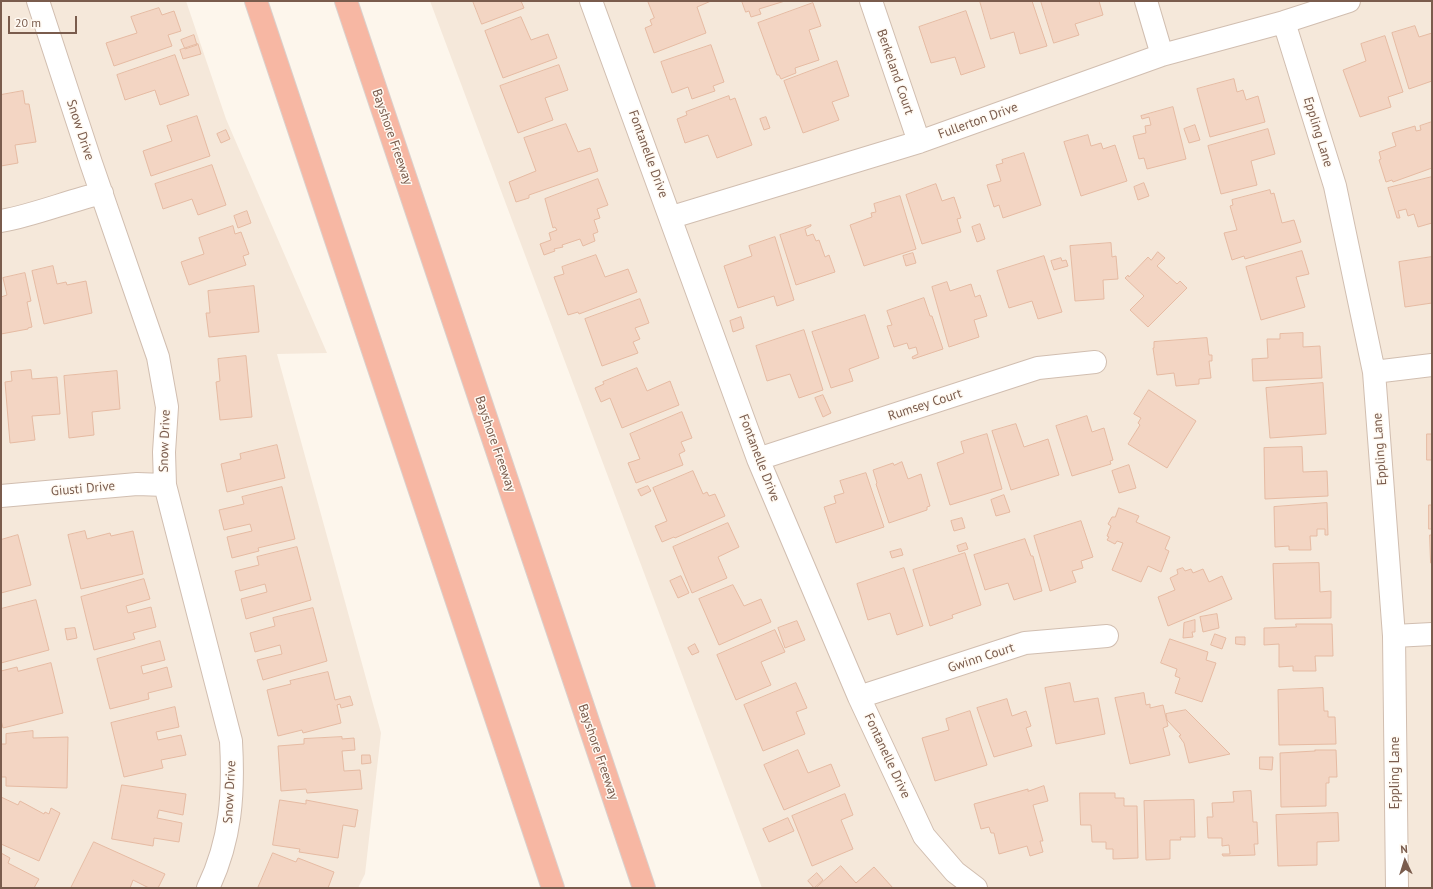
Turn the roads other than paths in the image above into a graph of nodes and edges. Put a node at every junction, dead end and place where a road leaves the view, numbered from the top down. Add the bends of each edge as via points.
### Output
1 (38, 1) edge
2 (256, 1) edge
3 (346, 1) edge
4 (591, 1) edge
5 (871, 1) edge
6 (1146, 1) edge
7 (1348, 1) edge
8 (1284, 22) junction
9 (1162, 55) junction
10 (919, 142) junction
11 (102, 193) junction
12 (672, 218) junction
13 (1, 221) edge
14 (1095, 362) dead end
15 (1432, 365) edge
16 (1374, 372) junction
17 (758, 459) junction
18 (164, 485) junction
19 (1, 496) edge
20 (1432, 634) edge
21 (1107, 636) dead end
22 (1394, 636) junction
23 (859, 697) junction
24 (208, 888) edge
25 (553, 888) edge
26 (644, 888) edge
27 (976, 888) edge
28 (1398, 888) edge

1 - 11 street, Snow Drive
2 - 25 highway
3 - 26 highway, Bayshore Freeway
4 - 12 street, Fontanelle Drive
5 - 10 street, Berkeland Court
6 - 9 street
7 - 8 street, Fullerton Drive
8 - 9 street, Fullerton Drive
8 - 16 street, Eppling Lane via 1335,186
9 - 10 street, Fullerton Drive
10 - 12 street, Fullerton Drive
11 - 13 street
11 - 18 street, Snow Drive via 158,357 167,407
12 - 17 street, Fontanelle Drive
14 - 17 street, Rumsey Court via 1038,368
15 - 16 street
16 - 22 street, Eppling Lane
17 - 23 street, Fontanelle Drive
18 - 19 street, Giusti Drive via 137,484
18 - 24 street, Snow Drive via 231,741 234,781 228,830
20 - 22 street
21 - 23 street, Gwinn Court via 1025,643
22 - 28 street, Eppling Lane
23 - 27 street, Fontanelle Drive via 924,836 955,872

